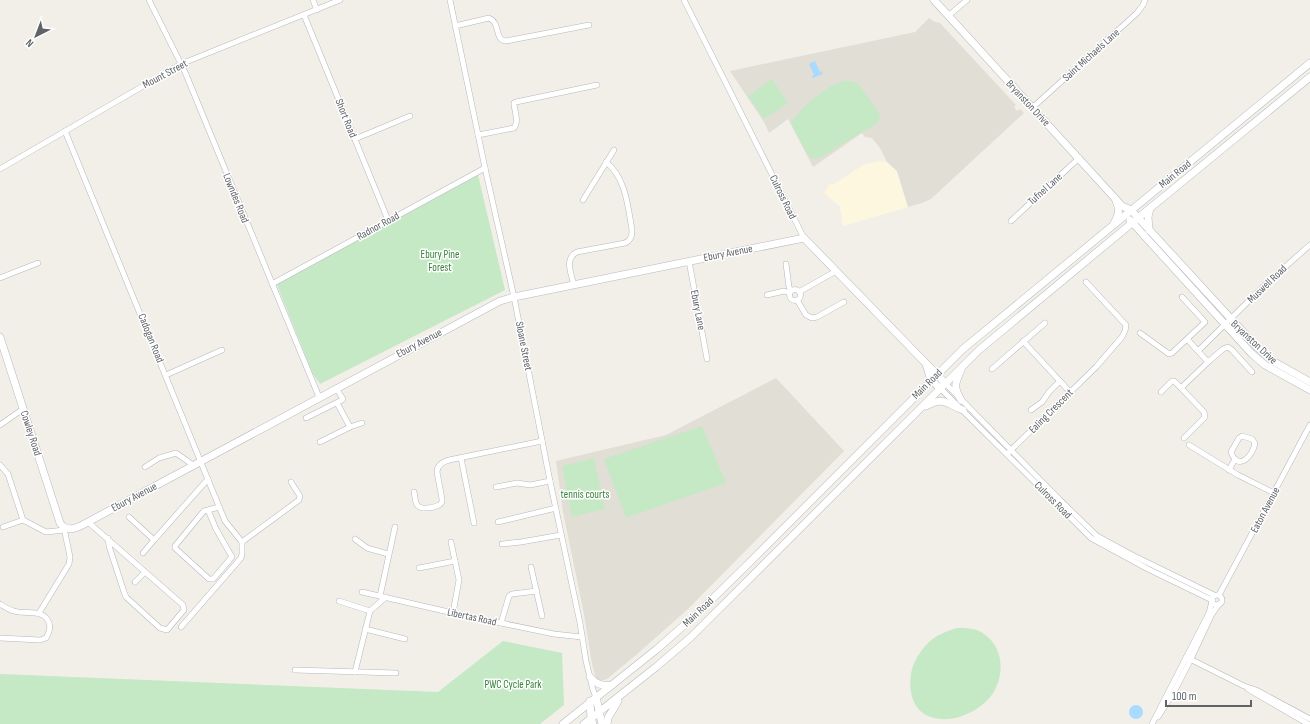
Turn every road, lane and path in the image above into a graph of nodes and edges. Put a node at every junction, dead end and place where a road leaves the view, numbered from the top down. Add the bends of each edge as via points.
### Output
1 (149, 0) edge
2 (313, 0) edge
3 (340, 0) edge
4 (450, 0) edge
5 (684, 0) edge
6 (934, 0) edge
7 (966, 0) edge
8 (1145, 0) edge
9 (317, 10) junction
10 (304, 15) junction
11 (948, 16) junction
12 (589, 25) dead end
13 (455, 26) junction
14 (1310, 63) edge
15 (181, 64) junction
16 (1310, 77) edge
17 (597, 85) dead end
18 (1032, 108) junction
19 (410, 116) dead end
20 (66, 131) junction
21 (478, 135) junction
22 (355, 139) junction
23 (614, 150) dead end
24 (1079, 158) junction
25 (606, 162) junction
26 (485, 168) junction
27 (0, 169) edge
28 (1111, 194) junction
29 (583, 200) dead end
30 (1150, 208) junction
31 (1128, 213) junction
32 (388, 220) junction
33 (1011, 220) dead end
34 (1135, 220) junction
35 (1111, 226) junction
36 (1149, 230) junction
37 (804, 238) junction
38 (1310, 245) edge
39 (689, 261) junction
40 (38, 263) dead end
41 (786, 264) dead end
42 (836, 271) junction
43 (0, 278) edge
44 (1086, 282) dead end
45 (272, 284) junction
46 (574, 285) junction
47 (790, 292) junction
48 (800, 292) junction
49 (767, 295) dead end
50 (514, 297) junction
51 (1182, 297) dead end
52 (797, 300) junction
53 (844, 302) dead end
54 (1227, 322) junction
55 (1045, 323) dead end
56 (1140, 334) dead end
57 (0, 337) edge
58 (1187, 339) junction
59 (1023, 342) junction
60 (222, 350) dead end
61 (1198, 351) junction
62 (707, 359) dead end
63 (1208, 362) junction
64 (964, 365) junction
65 (992, 369) dead end
66 (1252, 372) dead end
67 (166, 375) junction
68 (934, 377) junction
69 (1060, 381) junction
70 (1310, 382) edge
71 (943, 386) junction
72 (336, 388) junction
73 (1181, 388) junction
74 (1310, 390) edge
75 (1070, 392) junction
76 (1161, 392) dead end
77 (319, 397) junction
78 (961, 400) junction
79 (337, 403) junction
80 (24, 409) junction
81 (920, 409) junction
82 (963, 410) junction
83 (1031, 410) dead end
84 (306, 418) dead end
85 (362, 423) dead end
86 (0, 425) edge
87 (1310, 425) edge
88 (350, 427) junction
89 (1184, 438) dead end
90 (542, 441) junction
91 (320, 442) dead end
92 (1189, 445) dead end
93 (1011, 450) junction
94 (1007, 455) junction
95 (461, 458) junction
96 (1236, 459) junction
97 (201, 461) junction
98 (0, 465) edge
99 (193, 465) junction
100 (145, 467) dead end
101 (1229, 470) junction
102 (208, 479) junction
103 (550, 480) junction
104 (291, 482) dead end
105 (496, 487) dead end
106 (414, 492) dead end
107 (1274, 493) junction
108 (219, 507) junction
109 (556, 508) junction
110 (208, 510) junction
111 (130, 517) dead end
112 (23, 520) junction
113 (88, 522) junction
114 (474, 522) dead end
115 (498, 522) dead end
116 (3, 527) dead end
117 (395, 527) dead end
118 (65, 529) junction
119 (561, 535) junction
120 (108, 538) junction
121 (355, 539) dead end
122 (154, 540) junction
123 (242, 542) junction
124 (451, 542) dead end
125 (502, 544) dead end
126 (143, 553) dead end
127 (388, 554) junction
128 (455, 561) junction
129 (531, 567) dead end
130 (419, 568) dead end
131 (145, 572) junction
132 (136, 582) dead end
133 (536, 591) junction
134 (362, 592) dead end
135 (380, 596) junction
136 (386, 597) junction
137 (1214, 598) junction
138 (339, 601) dead end
139 (0, 604) edge
140 (1219, 604) junction
141 (370, 611) junction
142 (39, 613) junction
143 (453, 613) junction
144 (542, 616) dead end
145 (501, 623) junction
146 (181, 627) dead end
147 (365, 629) junction
148 (582, 636) junction
149 (0, 638) edge
150 (405, 639) dead end
151 (1189, 658) junction
152 (295, 670) dead end
153 (355, 672) junction
154 (396, 673) dead end
155 (590, 677) junction
156 (613, 685) junction
157 (1244, 686) junction
158 (621, 696) junction
159 (594, 697) junction
160 (599, 712) junction
161 (1310, 719) edge
162 (592, 721) edge
163 (563, 724) edge
164 (584, 724) edge
165 (602, 724) edge
166 (607, 724) edge
167 (1153, 724) edge
168 (1308, 724) edge

1 - 15 street, Lowndes Road
2 - 9 street
3 - 9 street, Mount Street
4 - 13 street, Sloane Street
5 - 37 street, Culross Road
6 - 11 main road, Bryanston Drive
7 - 11 street
8 - 18 street, Saint Michaels Lane via 1137,13
9 - 10 street, Mount Street
10 - 15 street, Mount Street
10 - 22 street, Short Road
11 - 18 main road, Bryanston Drive
12 - 13 street via 506,41 500,39 495,22 489,18
13 - 21 street, Sloane Street
14 - 31 main road, Main Road
15 - 20 street, Mount Street
15 - 45 street, Lowndes Road
16 - 30 main road, Main Road
17 - 21 street via 516,102 514,105 517,122 514,128
18 - 24 main road, Bryanston Drive
19 - 22 street
20 - 27 street, Mount Street
20 - 67 street, Cadogan Road
21 - 26 street, Sloane Street
22 - 32 street, Short Road
23 - 25 street
24 - 28 main road, Bryanston Drive
24 - 33 street, Tufnel Lane
25 - 29 street
25 - 46 street via 622,186 632,236 625,243 577,252 573,255 569,263
26 - 32 street, Radnor Road
26 - 50 street, Sloane Street
28 - 31 main road, Bryanston Drive
28 - 35 main road via 1119,212
30 - 34 main road, Main Road
30 - 36 main road
31 - 34 main road, Bryanston Drive
31 - 35 main road, Main Road
32 - 45 street, Radnor Road
34 - 36 main road, Bryanston Drive
34 - 54 main road, Bryanston Drive
34 - 64 main road, Main Road
35 - 68 main road, Main Road via 979,335
36 - 54 main road, Bryanston Drive
37 - 39 main road, Ebury Avenue
37 - 42 main road, Culross Road
38 - 54 street, Muswell Road
39 - 46 main road, Ebury Avenue
39 - 62 street, Ebury Lane
40 - 43 street
41 - 47 street
42 - 48 street
42 - 68 main road, Culross Road via 925,362
44 - 75 street, Ealing Crescent via 1126,325 1122,337
45 - 77 street, Lowndes Road
46 - 50 main road, Ebury Avenue
47 - 48 street via 796,289
47 - 49 street
47 - 52 street via 791,299
48 - 52 street
50 - 72 main road, Ebury Avenue via 494,303
50 - 90 street, Sloane Street
51 - 58 street via 1205,322
52 - 53 street via 806,315 812,318
54 - 61 street, Muswell Road
54 - 70 main road, Bryanston Drive via 1271,360
54 - 74 main road, Bryanston Drive via 1261,362
55 - 59 street
56 - 58 street via 1170,354
57 - 80 main road, Cowley Road
58 - 61 street
59 - 65 street
59 - 69 street
60 - 67 street
61 - 63 street
63 - 66 street via 1228,347
63 - 73 street
64 - 71 main road, Main Road
64 - 78 main road via 955,384
67 - 97 street, Cadogan Road
68 - 71 main road, Culross Road
68 - 156 main road, Main Road via 723,589
69 - 75 street
69 - 83 street via 1042,402
71 - 78 street, Culross Road
71 - 81 main road, Main Road
71 - 82 street, Culross Road
72 - 77 main road, Ebury Avenue
72 - 79 street via 343,399
73 - 76 street via 1172,381
73 - 89 street via 1206,416
75 - 93 street, Ealing Crescent
77 - 97 main road, Ebury Avenue
78 - 93 street, Culross Road
79 - 84 street
79 - 88 street
80 - 86 street
80 - 118 main road, Cowley Road via 60,523
81 - 82 main road via 944,401
81 - 158 main road, Main Road via 690,638
82 - 94 street, Culross Road
85 - 88 street
87 - 107 street, Eaton Avenue
88 - 91 street
90 - 95 street
90 - 103 street, Sloane Street
92 - 101 street
93 - 94 street, Ealing Crescent
93 - 137 street, Culross Road via 1097,536
94 - 137 street, Culross Road via 1094,540 1148,569
95 - 106 street via 449,460 438,466 442,499 440,504 419,507
95 - 114 street
96 - 96 street via 1231,452 1239,438 1244,436 1255,441 1248,458 1242,461
96 - 101 street
97 - 99 main road, Ebury Avenue
97 - 102 street, Cadogan Road
98 - 112 street via 8,474
99 - 100 street via 176,453 159,458
99 - 113 main road, Ebury Avenue
101 - 107 street
102 - 108 street, Cadogan Road
102 - 122 street
103 - 105 street via 530,485 517,483
103 - 109 street, Sloane Street
104 - 123 street via 300,496 299,500
107 - 137 street, Eaton Avenue
108 - 110 street
108 - 123 street, Cadogan Road via 225,521
109 - 115 street
109 - 119 street, Sloane Street
110 - 110 street via 203,512 175,547 211,580 232,557
111 - 122 street
112 - 116 street
112 - 118 street via 46,532
113 - 118 main road, Ebury Avenue via 76,528
113 - 120 street
117 - 127 street
118 - 142 street via 69,564
119 - 125 street
119 - 148 street, Sloane Street
120 - 131 street
120 - 131 street via 126,597 160,628 167,630 184,607
121 - 127 street via 367,548
122 - 126 street
123 - 146 street via 241,558
124 - 128 street
127 - 135 street
128 - 130 street
128 - 143 street via 459,580
129 - 133 street
131 - 132 street
133 - 144 street
133 - 145 street via 509,596
134 - 135 street, Libertas Road
135 - 136 street, Libertas Road
136 - 141 street
136 - 143 street, Libertas Road
137 - 140 street via 1215,604
137 - 140 street via 1222,601
137 - 151 street, Eaton Avenue
138 - 141 street
139 - 142 street via 16,612
140 - 151 street, Eaton Avenue
141 - 147 street
142 - 149 street via 47,618 49,623 46,638
143 - 145 street, Libertas Road
145 - 148 street, Libertas Road via 554,634
147 - 150 street
147 - 153 street
148 - 155 street, Sloane Street
151 - 157 street
151 - 167 street, Eaton Avenue
152 - 153 street
153 - 154 street
155 - 156 main road via 599,685
155 - 159 street, Sloane Street
156 - 159 main road, Main Road
157 - 161 street
157 - 168 street
158 - 160 main road, Main Road
158 - 166 main road via 612,708
159 - 160 main road, Sloane Street
159 - 162 main road, Sloane Street
159 - 163 main road, Main Road
160 - 162 main road, Main Road
160 - 165 main road, Sloane Street
162 - 164 main road, Main Road

